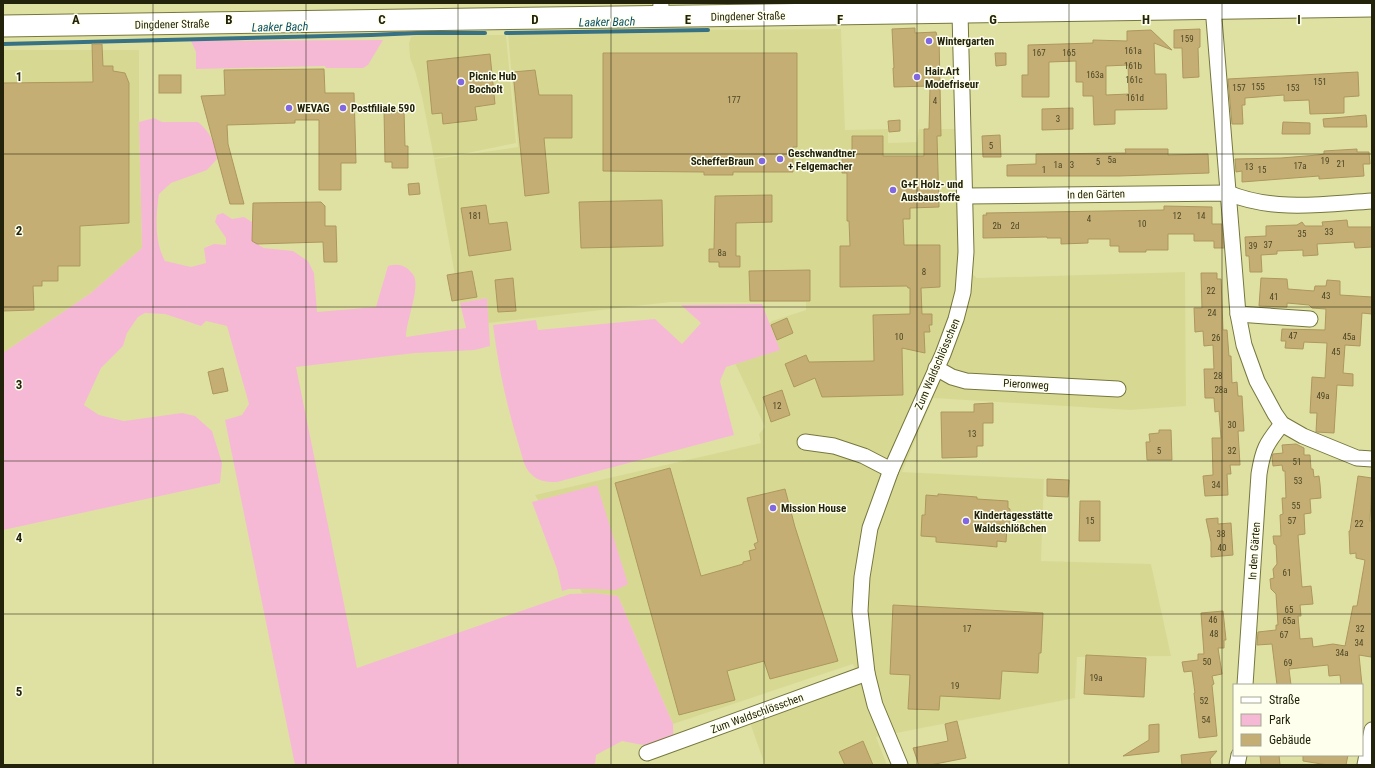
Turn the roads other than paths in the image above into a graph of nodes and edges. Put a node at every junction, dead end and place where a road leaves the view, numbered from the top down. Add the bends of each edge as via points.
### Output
1 (1372, 6) edge
2 (881, 8) edge
3 (660, 10) edge
4 (960, 13) junction
5 (1214, 19) dead end
6 (3, 26) edge
7 (1228, 192) junction
8 (964, 196) junction
9 (1372, 201) edge
10 (1238, 314) junction
11 (1310, 319) dead end
12 (936, 368) junction
13 (1118, 389) dead end
14 (1282, 424) junction
15 (805, 442) dead end
16 (1372, 459) edge
17 (891, 470) junction
18 (867, 673) junction
19 (1245, 684) edge
20 (1371, 736) edge
21 (647, 753) dead end
22 (900, 765) edge
23 (1365, 765) edge

1 - 4 main road, Dingdener Straße
2 - 3 main road, Dingdener Straße
2 - 4 main road, Dingdener Straße
3 - 6 main road, Dingdener Straße
4 - 8 street, Zum Waldschlösschen
5 - 7 street
7 - 8 street, In den Gärten
7 - 9 street, In den Gärten via 1243,199 1294,206
7 - 10 street
8 - 12 street, Zum Waldschlösschen via 966,252 963,292 956,319
10 - 11 street
10 - 14 street via 1244,345 1257,381
12 - 13 street, Pieronweg via 966,381
12 - 17 street, Zum Waldschlösschen
14 - 16 street via 1303,436 1357,458
14 - 19 street, In den Gärten via 1268,442 1259,474
15 - 17 street via 834,446 864,456
17 - 18 street, Zum Waldschlösschen via 870,528 862,577 860,611
18 - 21 street, Zum Waldschlösschen
18 - 22 street, Zum Waldschlösschen via 875,705
20 - 23 street

